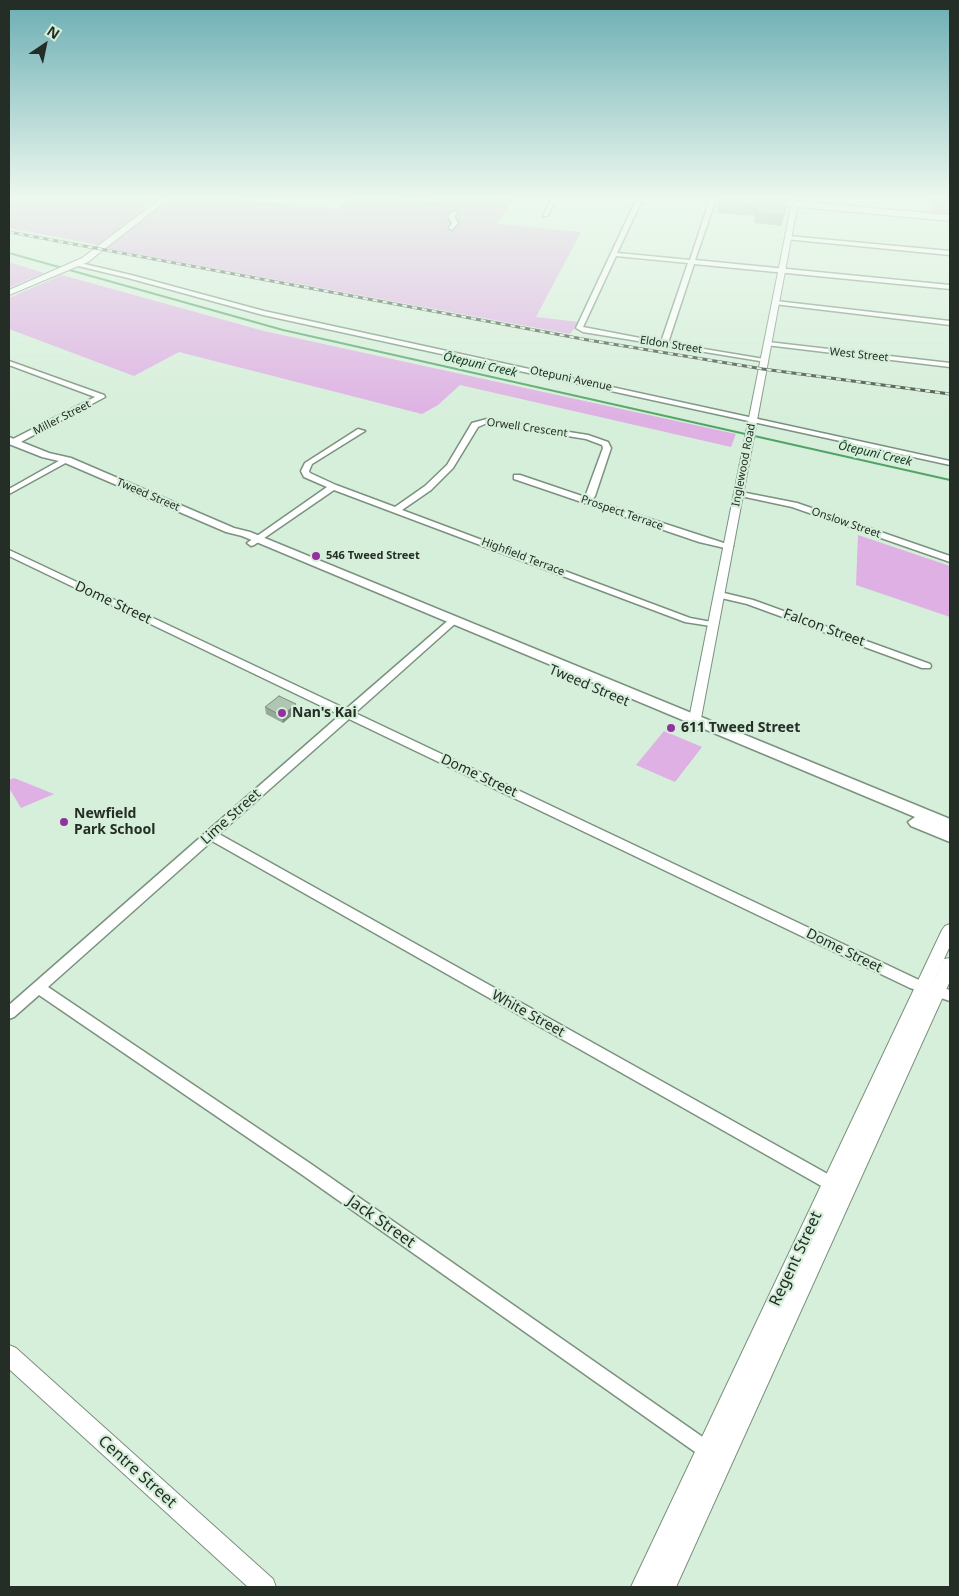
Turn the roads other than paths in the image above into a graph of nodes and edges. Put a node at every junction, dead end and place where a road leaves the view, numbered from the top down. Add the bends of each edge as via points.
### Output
1 (62, 270) edge
2 (87, 270) edge
3 (606, 270) edge
4 (689, 270) edge
5 (782, 270) edge
6 (787, 270) edge
7 (950, 287) edge
8 (9, 293) edge
9 (776, 302) junction
10 (950, 323) edge
11 (664, 344) junction
12 (768, 344) junction
13 (764, 361) junction
14 (9, 363) edge
15 (950, 365) edge
16 (753, 419) junction
17 (361, 431) dead end
18 (9, 432) edge
19 (15, 440) edge
20 (67, 460) junction
21 (950, 463) edge
22 (516, 476) dead end
23 (333, 487) junction
24 (9, 492) edge
25 (739, 493) junction
26 (587, 500) junction
27 (398, 510) junction
28 (255, 541) junction
29 (729, 546) junction
30 (9, 553) edge
31 (950, 559) edge
32 (720, 595) junction
33 (450, 623) junction
34 (714, 625) junction
35 (926, 666) dead end
36 (347, 714) junction
37 (694, 724) junction
38 (775, 758) junction
39 (950, 825) edge
40 (211, 835) junction
41 (950, 836) edge
42 (950, 930) edge
43 (950, 964) edge
44 (38, 987) junction
45 (937, 991) edge
46 (9, 1013) edge
47 (838, 1188) junction
48 (9, 1355) edge
49 (714, 1455) junction
50 (265, 1587) edge
51 (642, 1587) edge
52 (664, 1587) edge

1 - 8 street
2 - 16 street, Otepuni Avenue via 129,276 263,313
3 - 11 street, Eldon Street via 580,326 585,331
4 - 11 street
5 - 9 street, Inglewood Road
6 - 7 street
9 - 10 street
9 - 12 street, Inglewood Road
11 - 13 street, Eldon Street
12 - 13 street, Inglewood Road
12 - 15 street, West Street
13 - 16 street, Inglewood Road
14 - 19 street, Miller Street via 101,397
16 - 21 street, Otepuni Avenue
16 - 25 street, Inglewood Road
17 - 23 street, Highfield Terrace via 315,458 306,467 312,478
18 - 19 main road, Tweed Street
19 - 20 main road, Tweed Street via 53,451
20 - 24 street
20 - 28 main road, Tweed Street
22 - 26 street, Prospect Terrace
23 - 27 street, Highfield Terrace
23 - 28 street
25 - 29 street, Inglewood Road
25 - 31 street, Onslow Street via 794,505
26 - 27 street, Orwell Crescent via 607,448 605,444 588,437 487,421 475,425 450,466 428,488
26 - 29 street, Prospect Terrace via 702,540
27 - 34 street, Highfield Terrace via 688,620
28 - 33 main road, Tweed Street
29 - 32 street, Inglewood Road
30 - 36 street, Dome Street
32 - 34 street, Inglewood Road
32 - 35 street, Falcon Street via 750,602
33 - 36 street, Lime Street
33 - 37 main road, Tweed Street
34 - 37 street, Inglewood Road
36 - 40 street, Lime Street
36 - 45 street, Dome Street
37 - 38 main road, Tweed Street
38 - 39 main road, Tweed Street
38 - 41 main road, Tweed Street
40 - 44 street, Lime Street
40 - 47 street, White Street
42 - 45 street, Regent Street
43 - 45 street, Regent Street
44 - 46 street, Lime Street
44 - 49 street, Jack Street via 306,1169
45 - 47 street, Regent Street
47 - 49 street, Regent Street
48 - 50 street, Centre Street
49 - 51 street, Regent Street
49 - 52 street, Regent Street

